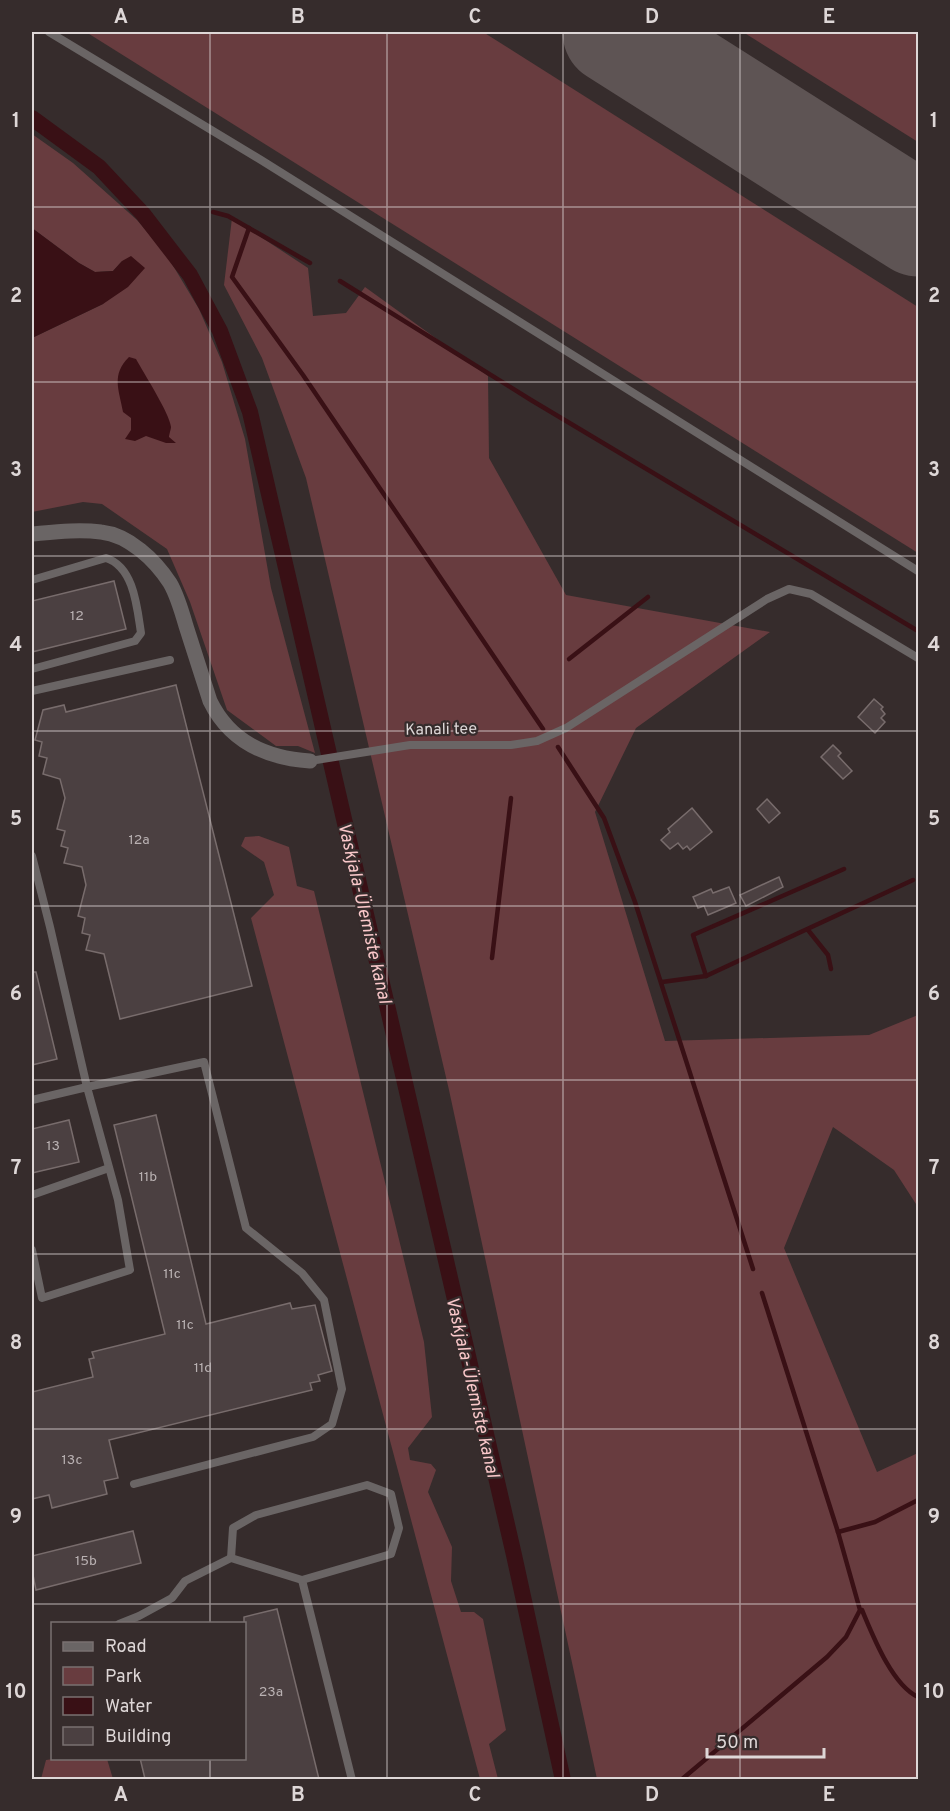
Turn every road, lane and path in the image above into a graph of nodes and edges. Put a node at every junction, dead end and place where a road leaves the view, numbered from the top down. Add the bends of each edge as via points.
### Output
1 (49, 32) edge
2 (32, 534) edge
3 (918, 571) edge
4 (32, 579) edge
5 (918, 658) edge
6 (170, 660) dead end
7 (32, 669) edge
8 (32, 691) edge
9 (310, 761) joint
10 (32, 856) edge
11 (87, 1087) junction
12 (32, 1100) edge
13 (109, 1168) junction
14 (32, 1195) edge
15 (32, 1250) edge
16 (134, 1484) dead end
17 (231, 1558) junction
18 (302, 1580) junction
19 (122, 1622) edge
20 (352, 1779) edge

1 - 3 lane
2 - 9 street, Kanali tee via 103,532 137,548 171,584 217,716 240,740 256,749
4 - 7 lane via 106,558 116,561 127,573 141,633 135,641
5 - 9 lane, Kanali tee via 811,594 789,589 767,599 566,728 537,741 511,745 410,745
6 - 8 lane
10 - 11 lane
11 - 12 lane
11 - 13 lane
11 - 16 lane via 204,1062 246,1228 302,1273 324,1300 342,1389 332,1424 313,1437
13 - 14 lane
13 - 15 lane via 130,1270 42,1298
17 - 18 lane
17 - 18 lane via 234,1528 256,1515 368,1485 391,1494 399,1527 391,1554
17 - 19 lane via 185,1581 172,1598
18 - 20 lane

